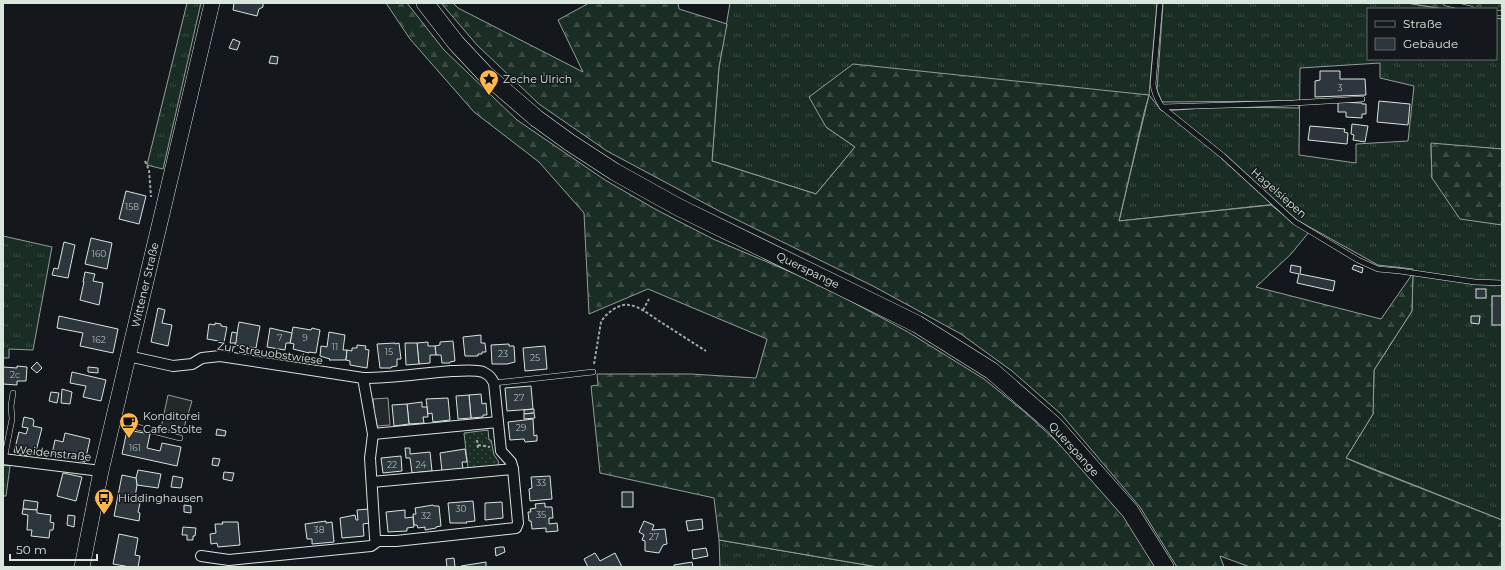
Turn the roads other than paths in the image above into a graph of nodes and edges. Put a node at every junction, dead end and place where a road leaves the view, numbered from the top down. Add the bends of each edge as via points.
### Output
1 (212, 3) edge
2 (425, 3) edge
3 (1160, 3) edge
4 (1446, 3) edge
5 (1468, 8) edge
6 (1362, 99) dead end
7 (1162, 107) junction
8 (1502, 283) edge
9 (128, 356) junction
10 (593, 372) road end
11 (363, 378) junction
12 (494, 383) junction
13 (13, 393) dead end
14 (113, 421) junction
15 (498, 422) junction
16 (373, 434) junction
17 (180, 438) dead end
18 (4, 460) edge
19 (513, 468) junction
20 (101, 471) junction
21 (372, 482) junction
22 (378, 542) junction
23 (202, 556) dead end
24 (82, 567) edge
25 (1165, 567) edge

1 - 9 main road, Wittener Straße
2 - 25 main road, Querspange via 456,43 485,74 536,118 615,172 678,207 917,324 992,371 1054,425 1130,511
3 - 7 lane, Hagelsiepen via 1153,84
4 - 5 lane
6 - 7 lane
7 - 8 lane, Hagelsiepen via 1223,156 1295,222 1358,260 1378,269 1474,282
9 - 11 street, Zur Streuobstwiese via 173,366 220,356
9 - 14 main road, Wittener Straße
10 - 12 lane
11 - 12 street, Zur Streuobstwiese via 471,370 482,371 490,376
11 - 16 street
12 - 15 street
13 - 18 lane via 12,419
14 - 17 lane
14 - 20 main road, Wittener Straße
15 - 16 street
15 - 19 street via 501,451
16 - 21 street via 370,458
18 - 20 street, Weidenstraße
19 - 21 street
19 - 22 street via 518,523 516,528
20 - 24 main road, Wittener Straße
21 - 22 street
22 - 23 street via 372,546 229,560

